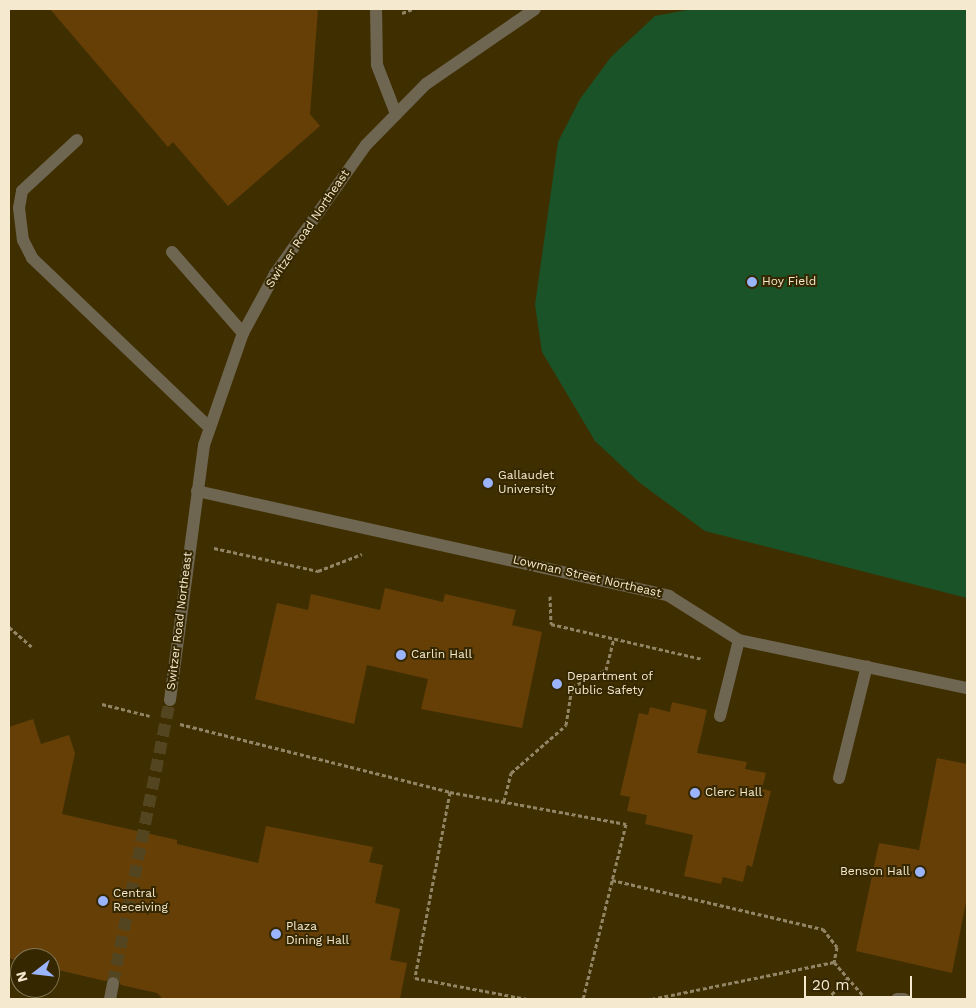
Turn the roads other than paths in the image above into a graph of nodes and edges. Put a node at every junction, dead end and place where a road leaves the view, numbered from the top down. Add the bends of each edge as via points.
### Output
1 (376, 9) edge
2 (535, 9) edge
3 (396, 114) junction
4 (77, 140) dead end
5 (172, 252) dead end
6 (243, 333) junction
7 (208, 426) junction
8 (197, 491) junction
9 (739, 640) junction
10 (866, 666) junction
11 (967, 688) edge
12 (170, 700) tunnel mouth
13 (720, 716) dead end
14 (839, 778) dead end
15 (113, 983) tunnel mouth
16 (110, 999) edge
17 (897, 999) edge
18 (904, 999) edge

1 - 3 lane via 377,65
2 - 3 lane, Switzer Road Northeast via 426,84
3 - 6 lane, Switzer Road Northeast via 366,145 275,274
4 - 7 lane via 22,191 19,208 22,240 32,258
5 - 6 lane
6 - 7 lane, Switzer Road Northeast
7 - 8 lane, Switzer Road Northeast
8 - 9 lane, Lowman Street Northeast via 669,596
8 - 12 lane, Switzer Road Northeast
9 - 10 lane, Lowman Street Northeast
9 - 13 lane
10 - 11 lane, Lowman Street Northeast
10 - 14 lane
15 - 16 lane
17 - 18 lane

